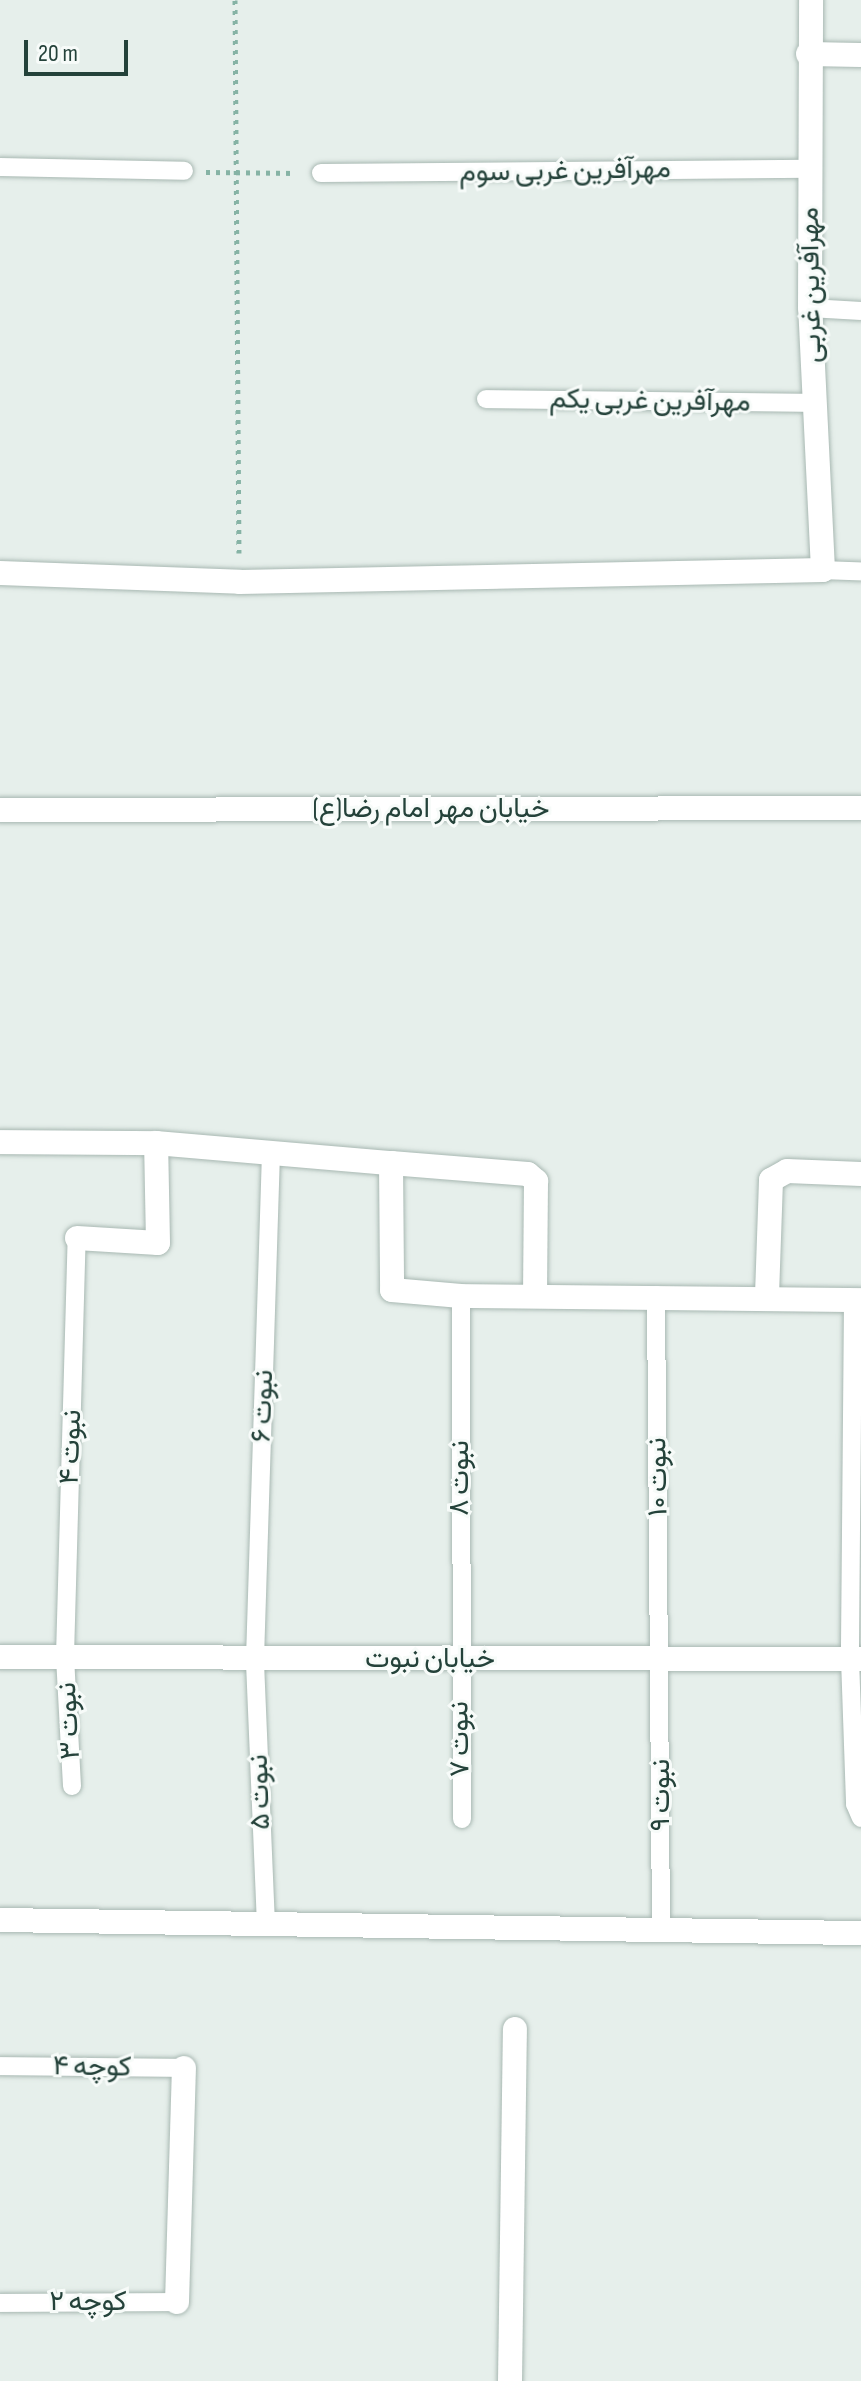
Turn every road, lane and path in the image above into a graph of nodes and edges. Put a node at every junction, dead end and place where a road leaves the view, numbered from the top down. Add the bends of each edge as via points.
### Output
1 (235, 0) edge
2 (811, 0) edge
3 (808, 54) junction
4 (861, 55) edge
5 (0, 167) edge
6 (809, 169) junction
7 (184, 171) joint
8 (236, 172) junction
9 (321, 173) joint
10 (810, 308) junction
11 (861, 311) edge
12 (486, 399) dead end
13 (814, 403) junction
14 (823, 570) junction
15 (861, 571) edge
16 (0, 573) edge
17 (240, 582) junction
18 (861, 808) edge
19 (0, 810) edge
20 (0, 1142) edge
21 (156, 1143) junction
22 (271, 1154) junction
23 (391, 1163) junction
24 (861, 1174) edge
25 (77, 1238) joint
26 (535, 1293) junction
27 (656, 1295) junction
28 (767, 1295) junction
29 (461, 1296) junction
30 (857, 1300) edge
31 (65, 1656) junction
32 (0, 1657) edge
33 (661, 1658) junction
34 (255, 1659) junction
35 (459, 1659) junction
36 (856, 1659) edge
37 (72, 1786) dead end
38 (861, 1818) edge
39 (462, 1819) dead end
40 (0, 1920) edge
41 (266, 1925) junction
42 (661, 1931) junction
43 (861, 1933) edge
44 (515, 2029) dead end
45 (0, 2066) edge
46 (184, 2068) joint
47 (177, 2302) joint
48 (0, 2303) edge
49 (510, 2381) edge

1 - 8 path
2 - 3 street, مهرآفرین غربی
3 - 4 street
3 - 6 street, مهرآفرین غربی
5 - 7 lane
6 - 9 lane, مهرآفرین غربی سوم
6 - 10 street, مهرآفرین غربی
7 - 8 path
8 - 9 path
8 - 17 path
10 - 11 lane
10 - 13 street, مهرآفرین غربی
12 - 13 lane, مهرآفرین غربی یکم
13 - 14 street, مهرآفرین غربی
14 - 15 lane
14 - 17 street
16 - 17 street
18 - 19 street, خیابان مهر امام رضا(ع)
20 - 21 street
21 - 22 street
21 - 25 street via 158,1243
22 - 23 street
22 - 34 lane, نبوت ۶
23 - 26 street via 528,1174 536,1181
23 - 29 street via 392,1290
24 - 28 street via 787,1171 771,1180
25 - 31 lane, نبوت ۴
26 - 27 street
26 - 29 street
27 - 28 street
27 - 33 lane, نبوت ۱۰
28 - 30 street
29 - 35 lane, نبوت ۸
30 - 36 lane
31 - 32 street, خیابان نبوت
31 - 34 street, خیابان نبوت
31 - 37 lane, نبوت ۳
33 - 35 street, خیابان نبوت
33 - 36 street, خیابان نبوت
33 - 42 lane, نبوت ۹
34 - 35 street, خیابان نبوت
34 - 41 lane, نبوت ۵
35 - 39 lane, نبوت ۷
36 - 38 lane via 855,1804
40 - 41 street
41 - 42 street
42 - 43 street
44 - 49 street
45 - 46 lane, کوچه ۴
46 - 47 street
47 - 48 lane, کوچه ۲

